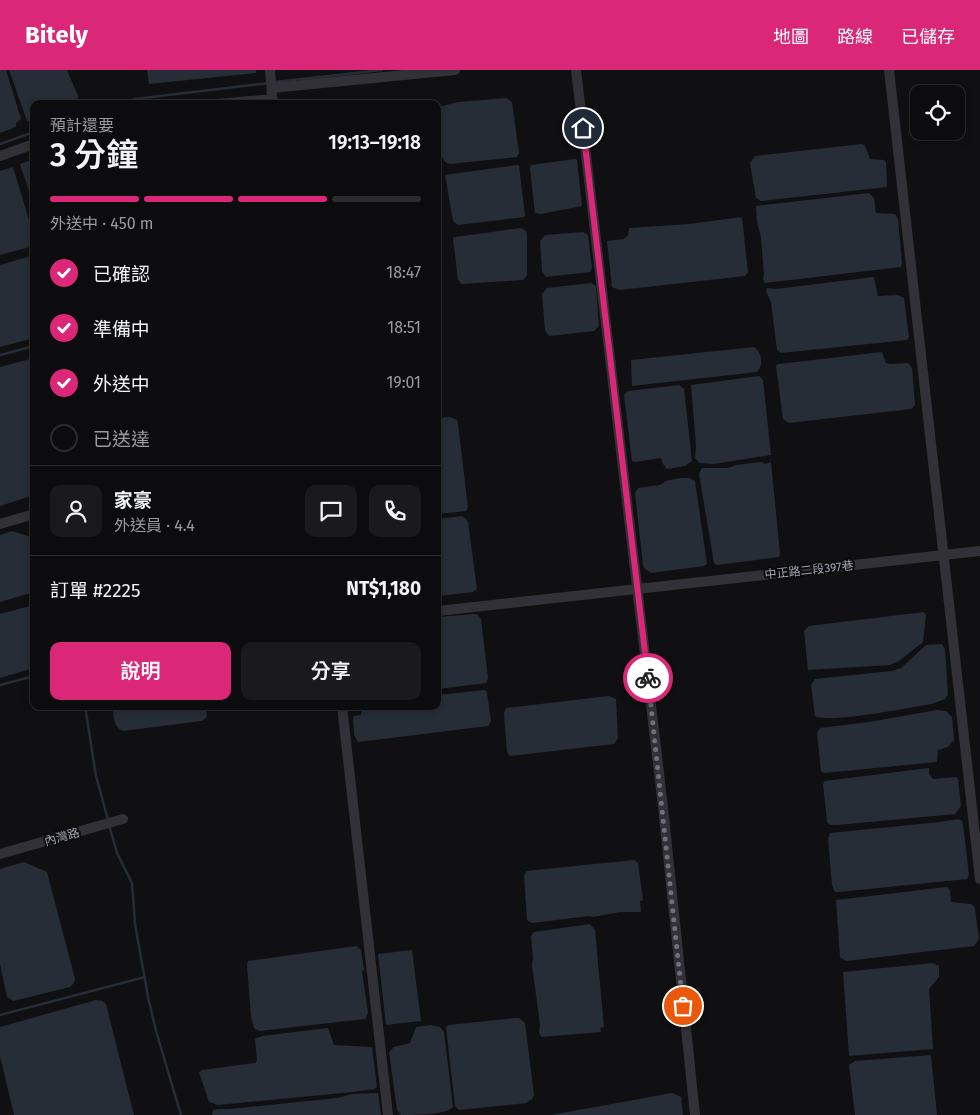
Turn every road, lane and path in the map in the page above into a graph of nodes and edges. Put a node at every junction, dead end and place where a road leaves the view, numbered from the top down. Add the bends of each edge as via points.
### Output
1 (270, 70) edge
2 (455, 70) edge
3 (576, 70) edge
4 (889, 70) edge
5 (272, 97) edge
6 (249, 100) edge
7 (30, 145) edge
8 (0, 156) edge
9 (30, 515) edge
10 (0, 524) edge
11 (980, 551) edge
12 (944, 555) junction
13 (637, 589) junction
14 (441, 612) edge
15 (342, 710) edge
16 (123, 819) dead end
17 (0, 854) edge
18 (980, 879) edge
19 (388, 1115) edge
20 (695, 1115) edge

1 - 5 street
2 - 5 street
3 - 13 street
4 - 12 street
5 - 6 street
7 - 8 street
9 - 10 street
11 - 12 street, 中正路二段397巷
12 - 13 street, 中正路二段397巷
12 - 18 street
13 - 14 street, 中正路二段397巷
13 - 20 street
15 - 19 street
16 - 17 street, 內灣路

